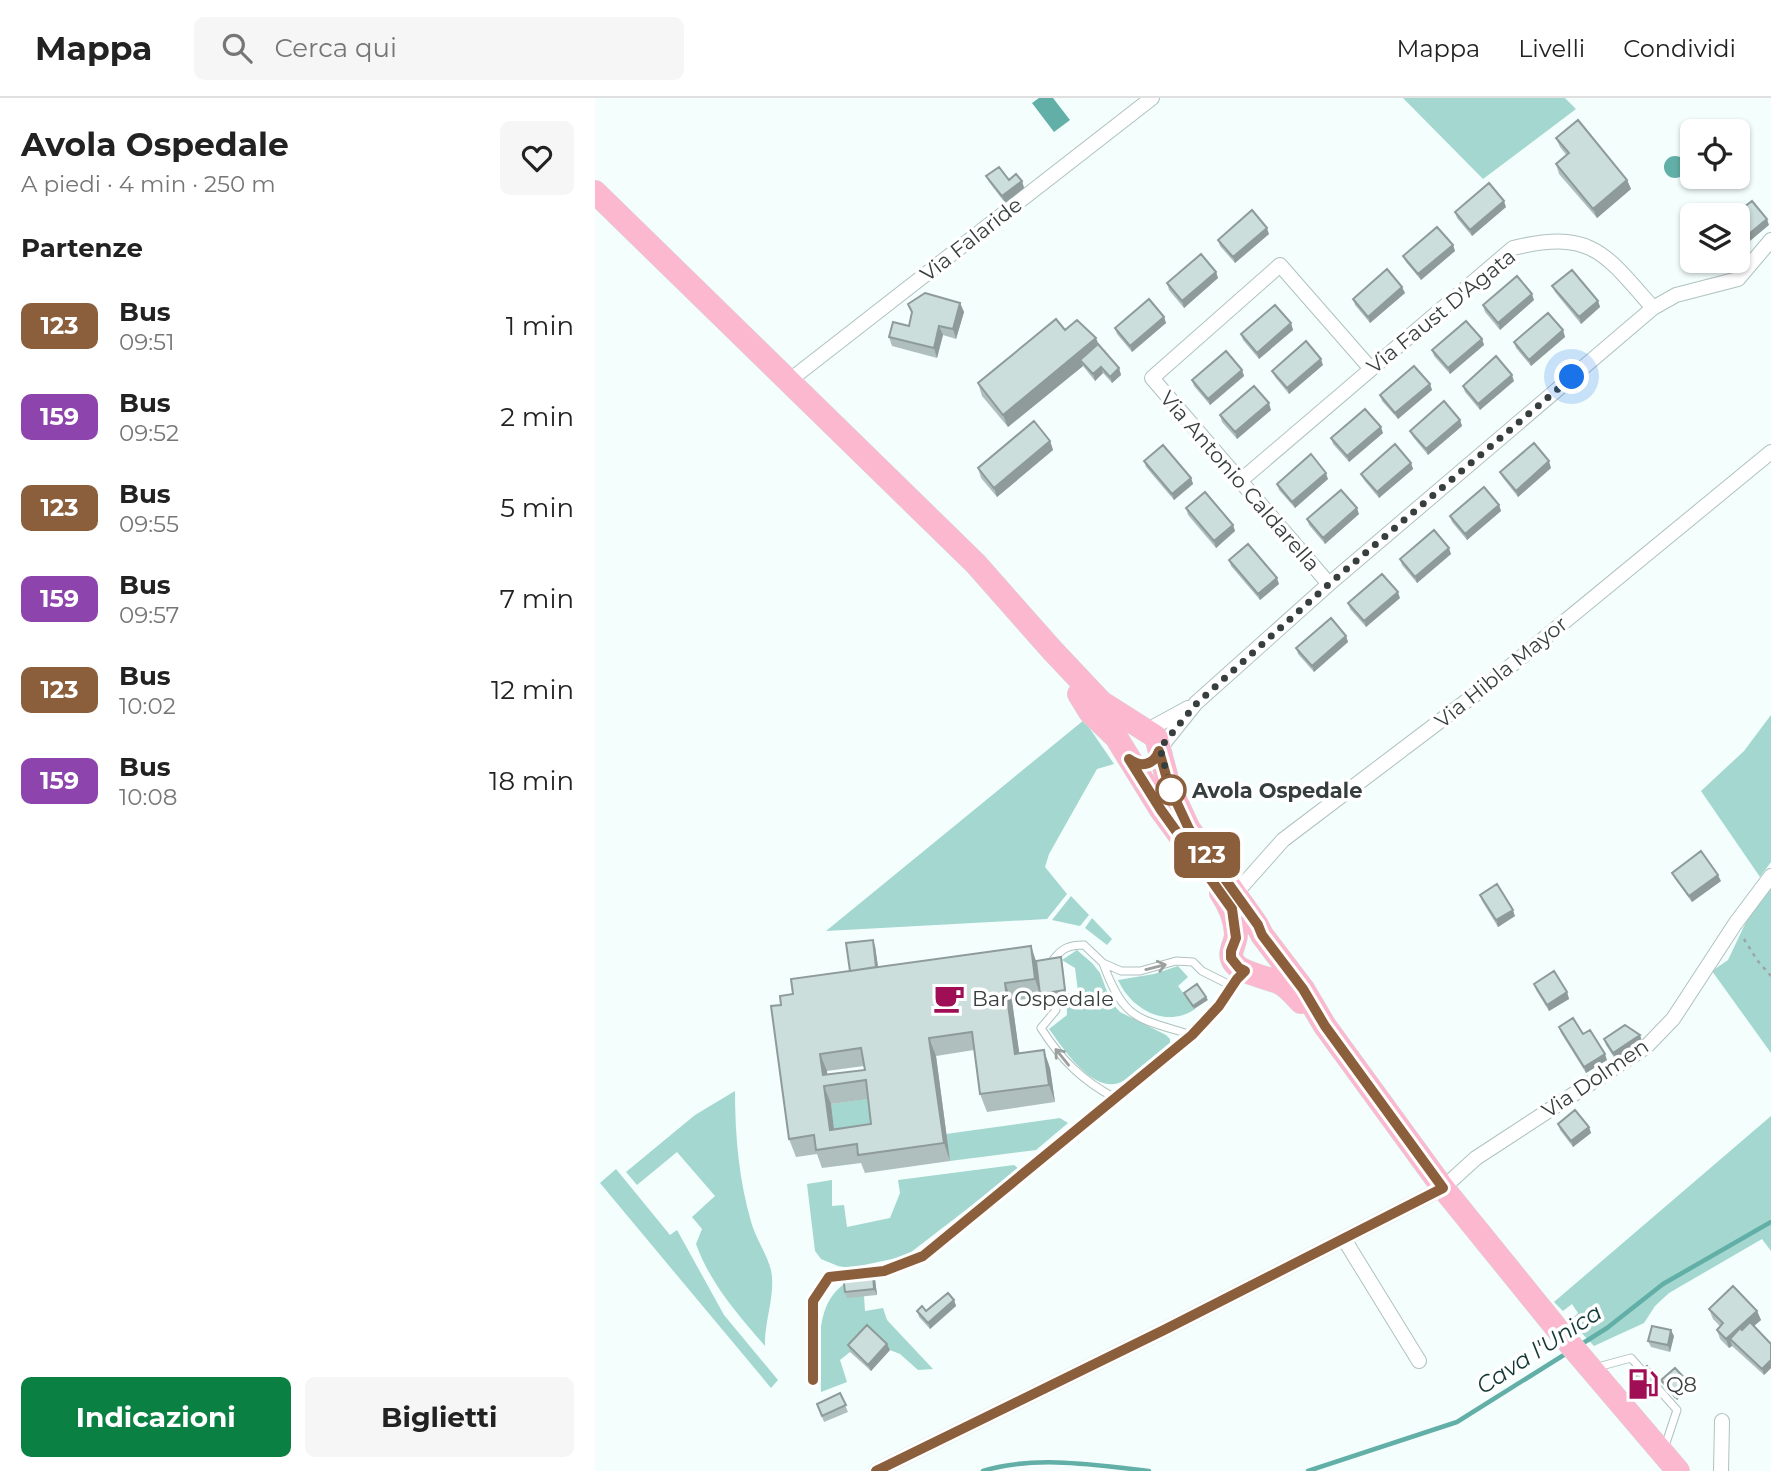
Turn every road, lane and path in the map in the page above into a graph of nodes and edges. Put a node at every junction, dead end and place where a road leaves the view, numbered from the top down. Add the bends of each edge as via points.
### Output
1 (1152, 98) edge
2 (595, 192) edge
3 (1771, 240) edge
4 (1653, 308) junction
5 (1371, 369) junction
6 (790, 380) junction
7 (1771, 452) edge
8 (1240, 481) junction
9 (1329, 584) junction
10 (1052, 650) junction
11 (1196, 704) junction
12 (1152, 740) junction
13 (1128, 756) junction
14 (1771, 876) edge
15 (1235, 894) junction
16 (1735, 924) junction
17 (1236, 938) junction
18 (1266, 940) junction
19 (1104, 963) junction
20 (1771, 976) edge
21 (1243, 977) junction
22 (1325, 1026) junction
23 (1192, 1035) junction
24 (1115, 1098) junction
25 (1443, 1188) junction
26 (1344, 1239) junction
27 (1419, 1361) dead end
28 (1587, 1364) junction
29 (813, 1380) dead end
30 (1721, 1421) dead end
31 (1671, 1466) edge
32 (876, 1471) edge
33 (1721, 1471) edge

1 - 6 street, Via Falaride
2 - 6 main road
3 - 4 street via 1738,279 1676,295
4 - 5 street, Via Faust D'Agata via 1613,263 1587,246 1543,241 1513,248
4 - 9 street
5 - 8 street, Via Faust D'Agata
5 - 8 street, Via Antonio Caldarella via 1280,265 1152,379
6 - 10 main road via 976,564
7 - 15 street, Via Hibla Mayor via 1485,687 1283,840
8 - 9 street, Via Antonio Caldarella
9 - 11 street
10 - 12 main road via 1101,702
10 - 13 main road via 1090,712
11 - 12 street
11 - 12 street
12 - 13 main road via 1134,732 1128,738
12 - 15 main road via 1189,829
13 - 17 main road via 1232,909
14 - 16 street, Via Dolmen
15 - 18 main road
16 - 20 path
16 - 25 street, Via Dolmen via 1673,1019 1646,1047 1476,1158
17 - 18 main road via 1249,932
17 - 21 main road via 1231,958
18 - 21 main road via 1267,964
18 - 22 main road
19 -> 21 lane via 1121,971 1140,971 1176,961 1193,962 1202,971
19 - 23 lane via 1117,998 1129,1012
24 -> 19 lane via 1091,1086 1070,1067 1041,1028 1056,1010 1053,960 1060,951 1084,945
21 - 22 main road via 1284,985
21 - 23 lane
22 - 25 main road
23 - 24 lane
24 - 29 lane via 923,1256 884,1271 829,1277 813,1301
25 - 26 street, Via Dolmen
25 - 28 main road
26 - 27 street
26 - 32 street, Via Dolmen
28 - 31 main road
28 - 31 lane via 1631,1358 1677,1410
30 - 33 street

